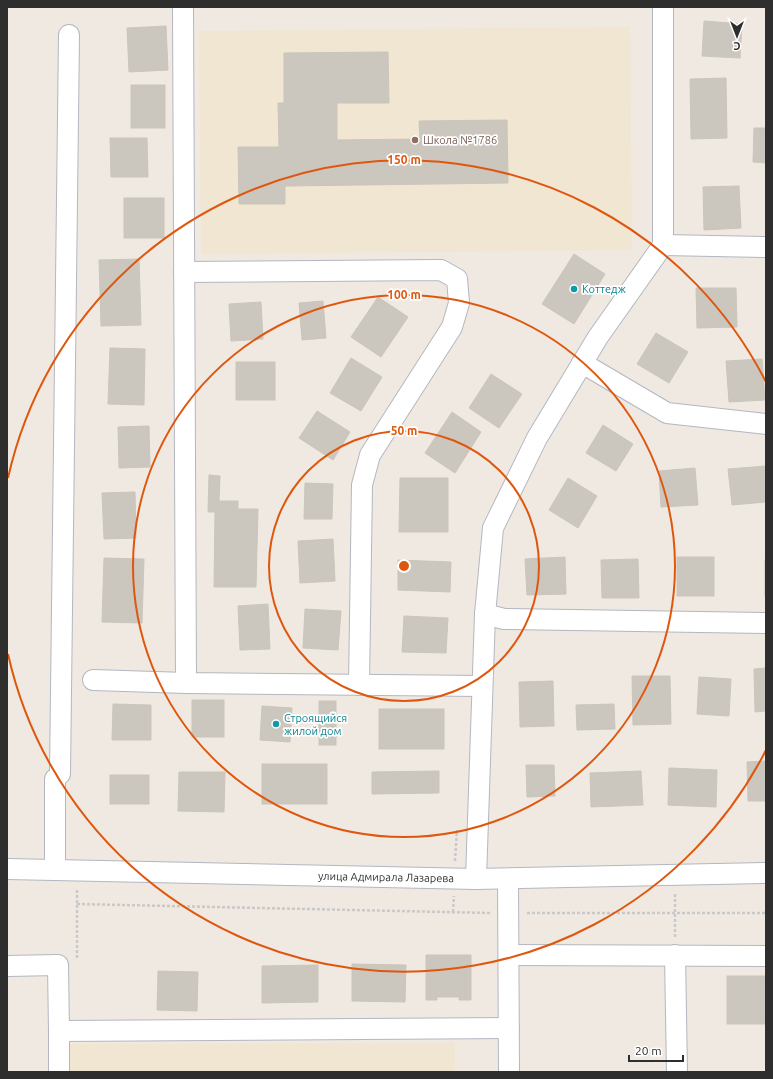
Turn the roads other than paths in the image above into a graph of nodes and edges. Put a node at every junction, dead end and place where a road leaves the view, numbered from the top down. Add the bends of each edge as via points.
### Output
1 (183, 7) edge
2 (663, 7) edge
3 (69, 35) dead end
4 (663, 245) junction
5 (766, 247) edge
6 (184, 272) junction
7 (582, 364) junction
8 (766, 424) edge
9 (485, 614) junction
10 (766, 623) edge
11 (93, 680) dead end
12 (186, 683) junction
13 (359, 685) junction
14 (482, 686) junction
15 (7, 869) edge
16 (55, 870) junction
17 (766, 873) edge
18 (476, 879) junction
19 (508, 879) junction
20 (508, 955) junction
21 (675, 956) junction
22 (766, 956) edge
23 (7, 966) edge
24 (509, 1028) junction
25 (58, 1031) junction
26 (59, 1072) edge
27 (509, 1072) edge
28 (677, 1072) edge

1 - 6 street
2 - 4 street
3 - 16 street
4 - 5 street
4 - 7 street
6 - 12 street
6 - 13 street via 441,270 457,279 459,303 452,327 370,455 362,485
7 - 8 street via 667,413
7 - 9 street via 537,438 493,528
9 - 10 street via 504,619
9 - 14 street
11 - 12 street
12 - 13 street
13 - 14 street
14 - 18 street
15 - 16 street, улица Адмирала Лазарева
16 - 18 street, улица Адмирала Лазарева
17 - 19 street, улица Адмирала Лазарева
18 - 19 street, улица Адмирала Лазарева
19 - 20 street
20 - 21 street
20 - 24 street
21 - 22 street
21 - 28 street
23 - 25 street via 58,965
24 - 25 street
24 - 27 street
25 - 26 street

